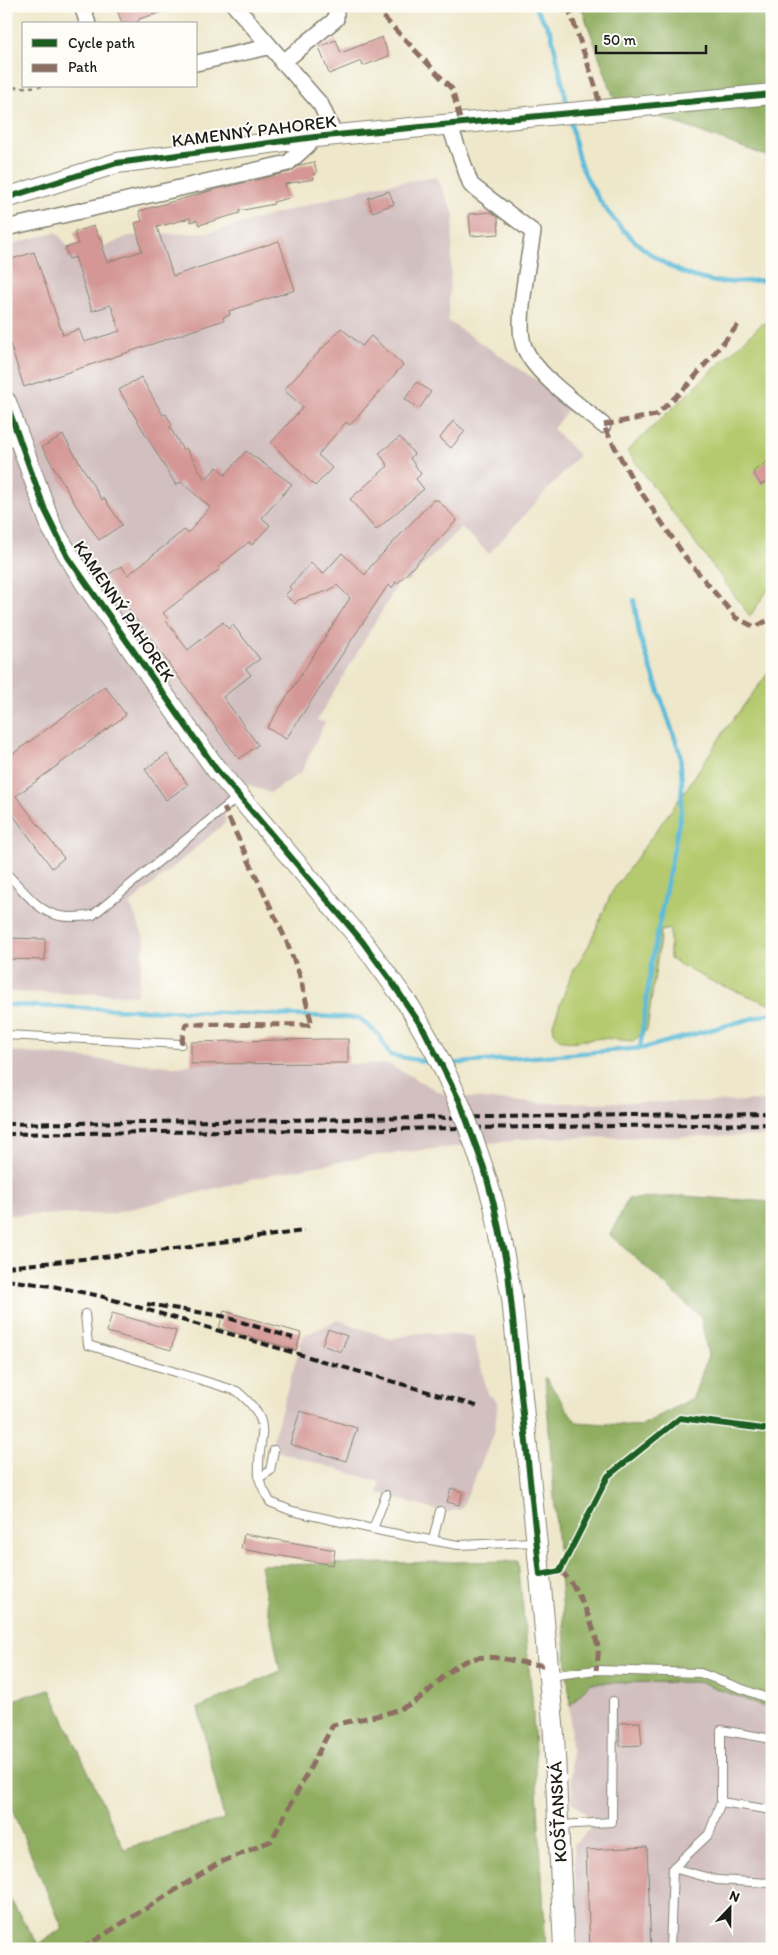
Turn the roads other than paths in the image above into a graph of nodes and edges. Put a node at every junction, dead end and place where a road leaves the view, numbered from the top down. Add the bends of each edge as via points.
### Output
1 (82, 6) edge
2 (235, 6) edge
3 (336, 6) edge
4 (87, 22) edge
5 (268, 47) junction
6 (198, 63) edge
7 (282, 63) junction
8 (772, 94) edge
9 (450, 124) junction
10 (335, 136) junction
11 (310, 138) junction
12 (6, 198) edge
13 (6, 228) edge
14 (6, 402) edge
15 (603, 425) dead end
16 (238, 797) junction
17 (6, 873) edge
18 (6, 1035) edge
19 (181, 1044) dead end
20 (494, 1205) joint
21 (85, 1314) dead end
22 (274, 1450) dead end
23 (259, 1478) junction
24 (386, 1495) dead end
25 (440, 1511) dead end
26 (373, 1529) junction
27 (433, 1540) junction
28 (536, 1542) junction
29 (549, 1676) junction
30 (772, 1700) edge
31 (613, 1701) dead end
32 (772, 1739) edge
33 (721, 1802) junction
34 (772, 1810) edge
35 (559, 1825) junction
36 (673, 1868) junction
37 (772, 1883) edge
38 (564, 1949) edge
39 (670, 1949) edge

1 - 4 street
2 - 5 street, KAMENNÝ PAHOREK
3 - 7 street via 336,19
5 - 6 street
5 - 7 street, KAMENNÝ PAHOREK
7 - 10 street, KAMENNÝ PAHOREK via 321,105
8 - 9 street, KAMENNÝ PAHOREK
9 - 10 street, KAMENNÝ PAHOREK
9 - 15 street via 472,185 532,232 521,322 524,346 539,369
10 - 11 street, KAMENNÝ PAHOREK
11 - 12 street, KAMENNÝ PAHOREK via 117,163
11 - 13 street, KAMENNÝ PAHOREK via 309,144 288,163
14 - 16 street, KAMENNÝ PAHOREK via 45,510 61,544 189,732
16 - 17 lane via 93,915 68,918 46,912
16 - 20 street, KAMENNÝ PAHOREK, bridge via 362,941 410,1007 435,1050 463,1110
18 - 19 lane
20 - 28 street, KOŠŤANSKÁ via 512,1298
21 - 23 lane via 88,1345 237,1391 252,1404 263,1425
22 - 23 lane via 270,1471
23 - 26 lane via 270,1502 292,1511
24 - 26 lane
25 - 27 lane
26 - 27 lane
27 - 28 lane via 458,1544
28 - 29 street, KOŠŤANSKÁ
29 - 30 lane via 596,1670 700,1673
29 - 35 street, KOŠŤANSKÁ
31 - 35 lane via 612,1822
32 - 33 lane via 721,1730
33 - 34 lane
33 - 36 lane via 709,1834
35 - 38 street, KOŠŤANSKÁ
36 - 37 lane via 717,1880
36 - 39 lane

